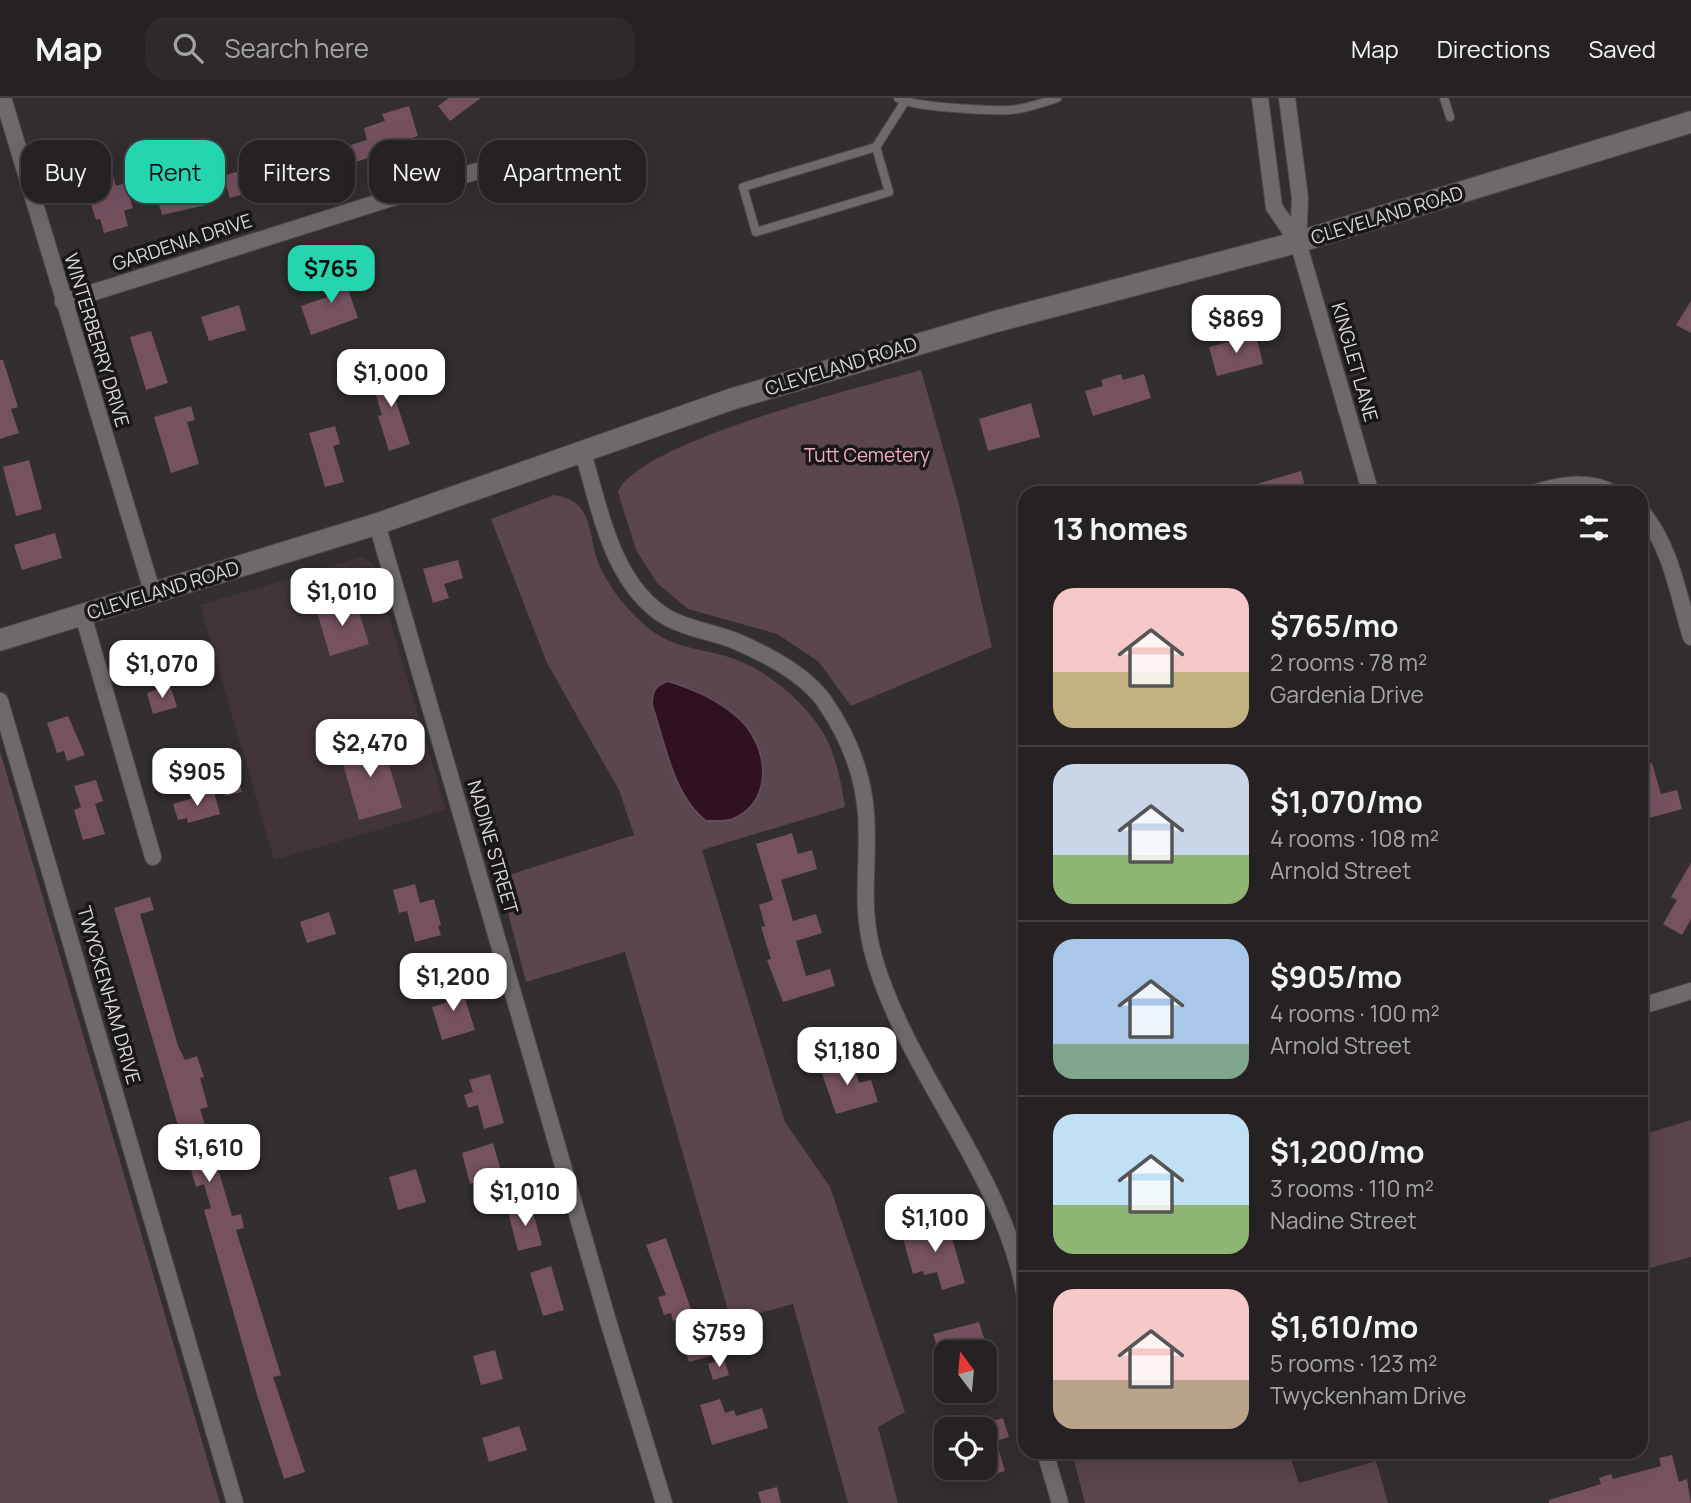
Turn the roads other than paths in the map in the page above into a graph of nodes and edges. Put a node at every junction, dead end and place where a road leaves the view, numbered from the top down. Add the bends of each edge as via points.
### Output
1 (3, 98) edge
2 (1057, 98) edge
3 (1260, 98) edge
4 (1287, 98) edge
5 (1444, 98) edge
6 (901, 100) edge
7 (1450, 117) dead end
8 (1691, 122) edge
9 (876, 147) junction
10 (479, 170) edge
11 (1298, 242) junction
12 (63, 302) junction
13 (583, 453) junction
14 (1369, 486) edge
15 (1562, 486) edge
16 (1587, 486) edge
17 (1648, 522) edge
18 (377, 524) junction
19 (153, 594) junction
20 (83, 615) junction
21 (1691, 637) edge
22 (0, 640) edge
23 (0, 701) edge
24 (153, 857) dead end
25 (1691, 991) edge
26 (1648, 1004) edge
27 (1018, 1267) edge
28 (1047, 1459) edge
29 (235, 1503) edge
30 (664, 1503) edge
31 (1060, 1503) edge

1 - 12 street, WINTERBERRY DRIVE
2 - 6 lane via 1011,110 930,107
3 - 11 street via 1274,207
4 - 11 street via 1300,198
5 - 7 lane
6 - 9 lane
8 - 11 main road, CLEVELAND ROAD
9 - 9 lane via 889,192 756,232 743,187
10 - 12 street, GARDENIA DRIVE
11 - 13 main road, CLEVELAND ROAD via 859,360 732,399
11 - 14 street, KINGLET LANE
12 - 19 street, WINTERBERRY DRIVE
13 - 18 main road, CLEVELAND ROAD
13 - 27 street via 614,552 646,599 667,618 769,657 822,698 841,727 865,806 864,895 876,962 910,1047 982,1171
15 - 16 street
17 - 21 street via 1666,552
18 - 19 main road, CLEVELAND ROAD
18 - 30 street, NADINE STREET
19 - 20 main road, CLEVELAND ROAD
20 - 22 main road, CLEVELAND ROAD
20 - 24 street
23 - 29 street, TWYCKENHAM DRIVE
25 - 26 street
28 - 31 street

